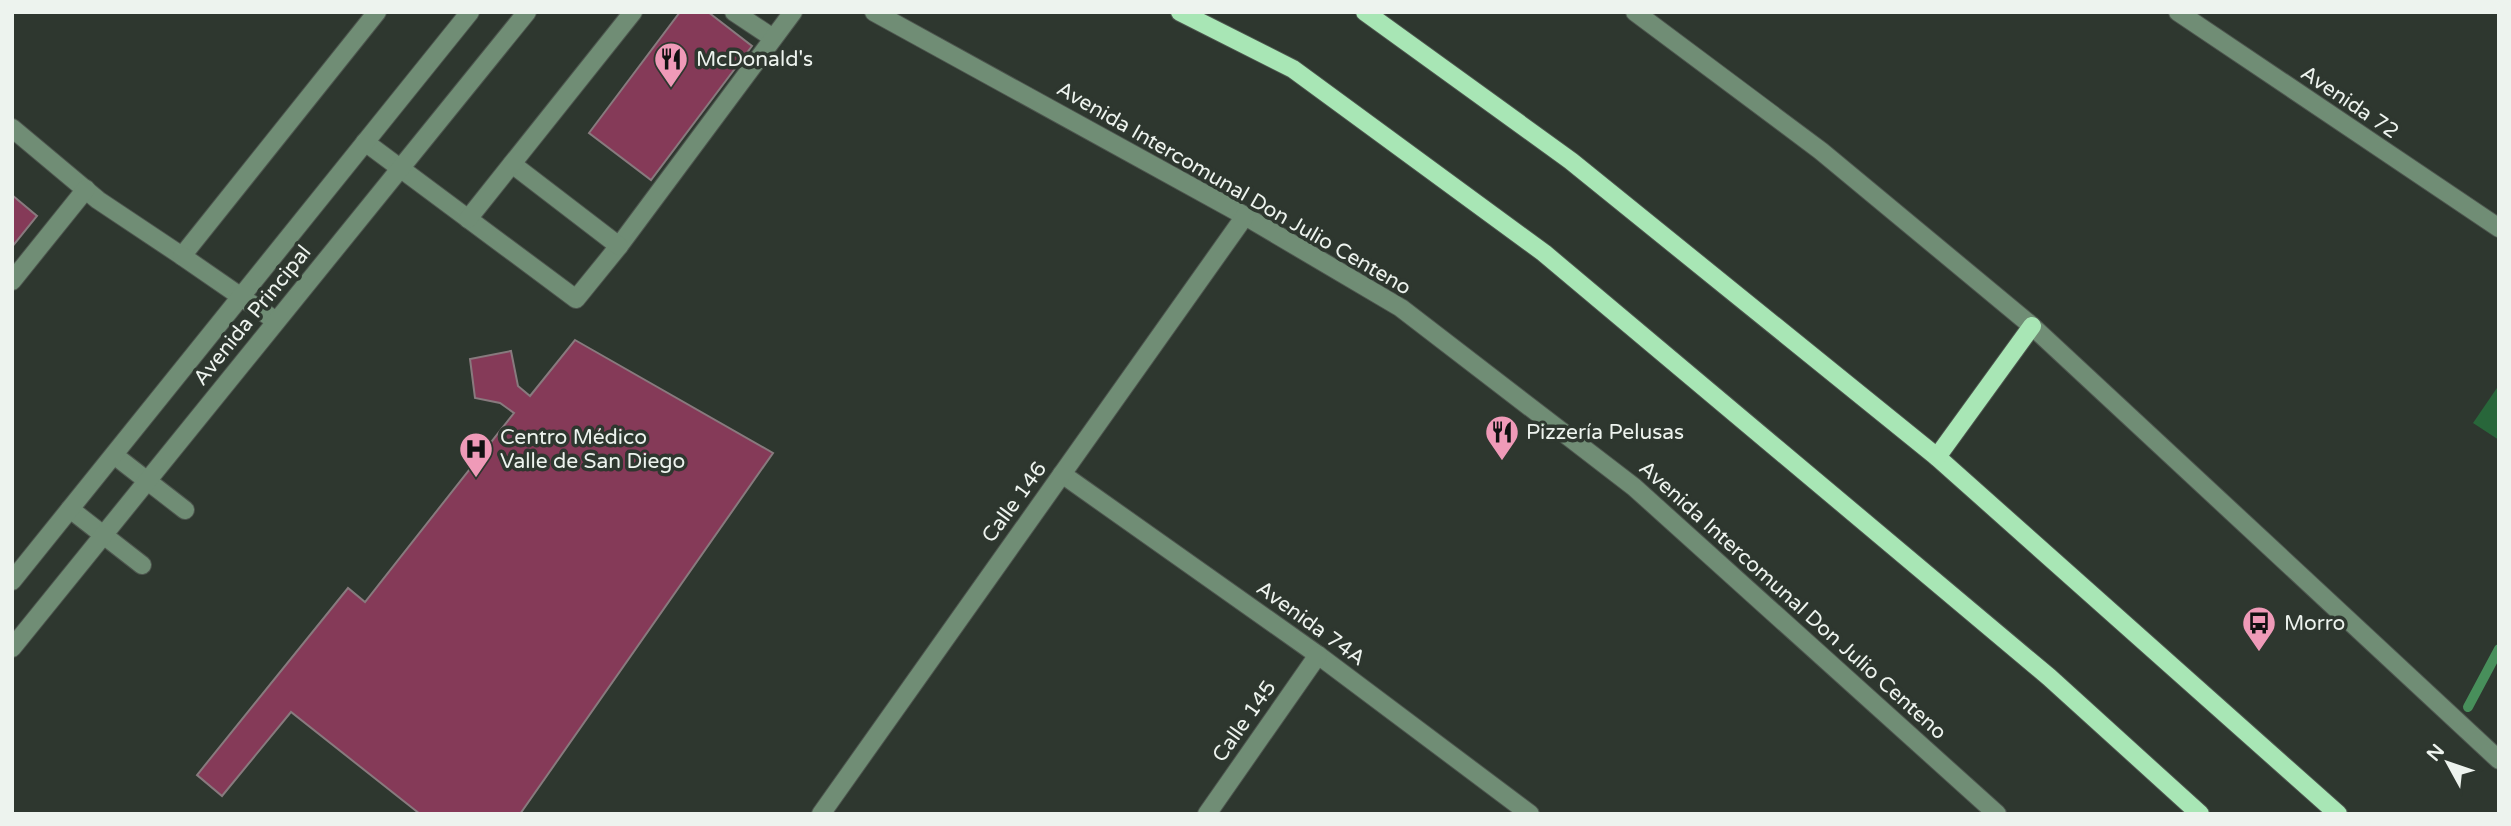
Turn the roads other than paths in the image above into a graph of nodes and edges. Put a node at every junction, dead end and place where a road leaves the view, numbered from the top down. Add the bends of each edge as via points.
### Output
1 (377, 12) edge
2 (470, 12) edge
3 (527, 12) edge
4 (633, 12) edge
5 (734, 12) edge
6 (793, 12) edge
7 (874, 12) edge
8 (1180, 12) edge
9 (1365, 12) edge
10 (1634, 12) edge
11 (2178, 12) edge
12 (773, 38) junction
13 (12, 128) edge
14 (365, 142) junction
15 (512, 164) junction
16 (400, 168) junction
17 (86, 189) junction
18 (1245, 216) junction
19 (468, 219) junction
20 (2499, 228) edge
21 (619, 246) junction
22 (181, 256) junction
23 (12, 281) edge
24 (241, 296) junction
25 (276, 321) junction
26 (2032, 326) junction
27 (114, 455) junction
28 (1937, 457) junction
29 (1062, 474) junction
30 (146, 482) junction
31 (70, 509) junction
32 (185, 510) dead end
33 (103, 534) junction
34 (142, 565) dead end
35 (12, 581) edge
36 (12, 648) edge
37 (1318, 655) junction
38 (2499, 760) edge
39 (821, 814) edge
40 (1207, 814) edge
41 (1530, 814) edge
42 (1997, 814) edge
43 (2200, 814) edge
44 (2338, 814) edge

1 - 22 street
2 - 14 street, Avenida Principal
3 - 16 street, Avenida Principal
4 - 15 street
5 - 12 street
6 - 12 street
7 - 18 street, Avenida Intercomunal Don Julio Centeno
8 - 43 main road via 1293,69 1544,253 2049,677
9 - 28 main road via 1571,161
10 - 26 street via 1821,151
11 - 20 street, Avenida 72
12 - 21 street
13 - 17 street
14 - 16 street
14 - 24 street, Avenida Principal
15 - 19 street
15 - 21 street
16 - 19 street
16 - 25 street, Avenida Principal
17 - 22 street
17 - 23 street
18 - 29 street, Calle 146
18 - 42 street, Avenida Intercomunal Don Julio Centeno via 1401,308 1634,487
19 - 21 street via 576,299
22 - 24 street
24 - 25 street
24 - 27 street, Avenida Principal
25 - 30 street, Avenida Principal
26 - 28 main road
26 - 38 street
27 - 30 street
27 - 31 street, Avenida Principal
28 - 44 main road
29 - 37 street, Avenida 74A
29 - 39 street, Calle 146
30 - 32 street
30 - 33 street, Avenida Principal
31 - 33 street
31 - 35 street, Avenida Principal
33 - 34 street
33 - 36 street, Avenida Principal
37 - 40 street, Calle 145
37 - 41 street, Avenida 74A

